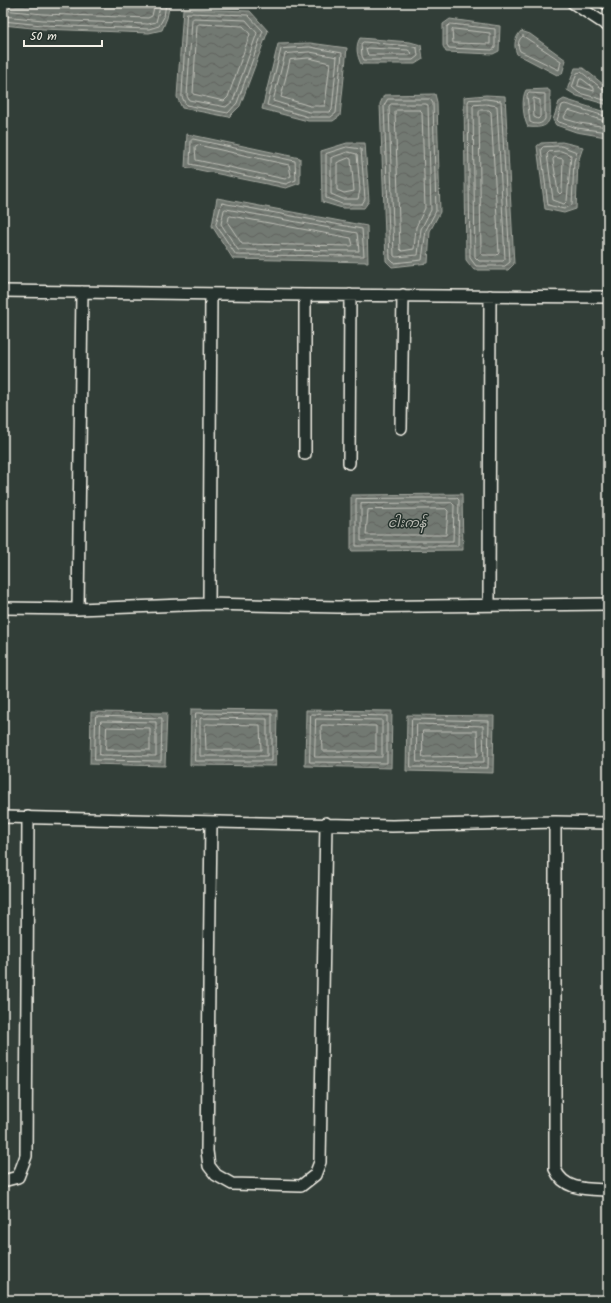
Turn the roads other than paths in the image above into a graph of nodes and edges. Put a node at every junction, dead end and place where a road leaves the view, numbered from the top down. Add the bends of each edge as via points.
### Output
1 (573, 3) edge
2 (608, 26) edge
3 (3, 291) edge
4 (82, 292) junction
5 (211, 294) junction
6 (305, 295) junction
7 (403, 295) junction
8 (350, 296) junction
9 (490, 296) junction
10 (608, 297) edge
11 (401, 428) dead end
12 (305, 454) dead end
13 (349, 463) dead end
14 (209, 604) junction
15 (608, 604) edge
16 (489, 605) junction
17 (3, 608) edge
18 (78, 609) junction
19 (3, 817) edge
20 (28, 817) junction
21 (211, 822) junction
22 (555, 822) junction
23 (326, 823) junction
24 (608, 823) edge
25 (3, 1180) edge
26 (608, 1190) edge

1 - 2 street
3 - 4 street
4 - 5 street
4 - 18 street
5 - 6 street
5 - 14 street
6 - 8 street
6 - 12 street
7 - 8 street
7 - 9 street
7 - 11 street
8 - 13 street
9 - 10 street
9 - 16 street
14 - 16 street via 338,607
14 - 18 street
15 - 16 street
17 - 18 street
19 - 20 street
20 - 21 street
20 - 25 street via 26,1156 18,1177
21 - 23 street
21 - 23 street via 207,1151 209,1166 216,1175 232,1184 301,1186 315,1175 320,1162
22 - 23 street via 392,826
22 - 24 street
22 - 26 street via 555,1169 561,1179 574,1187

